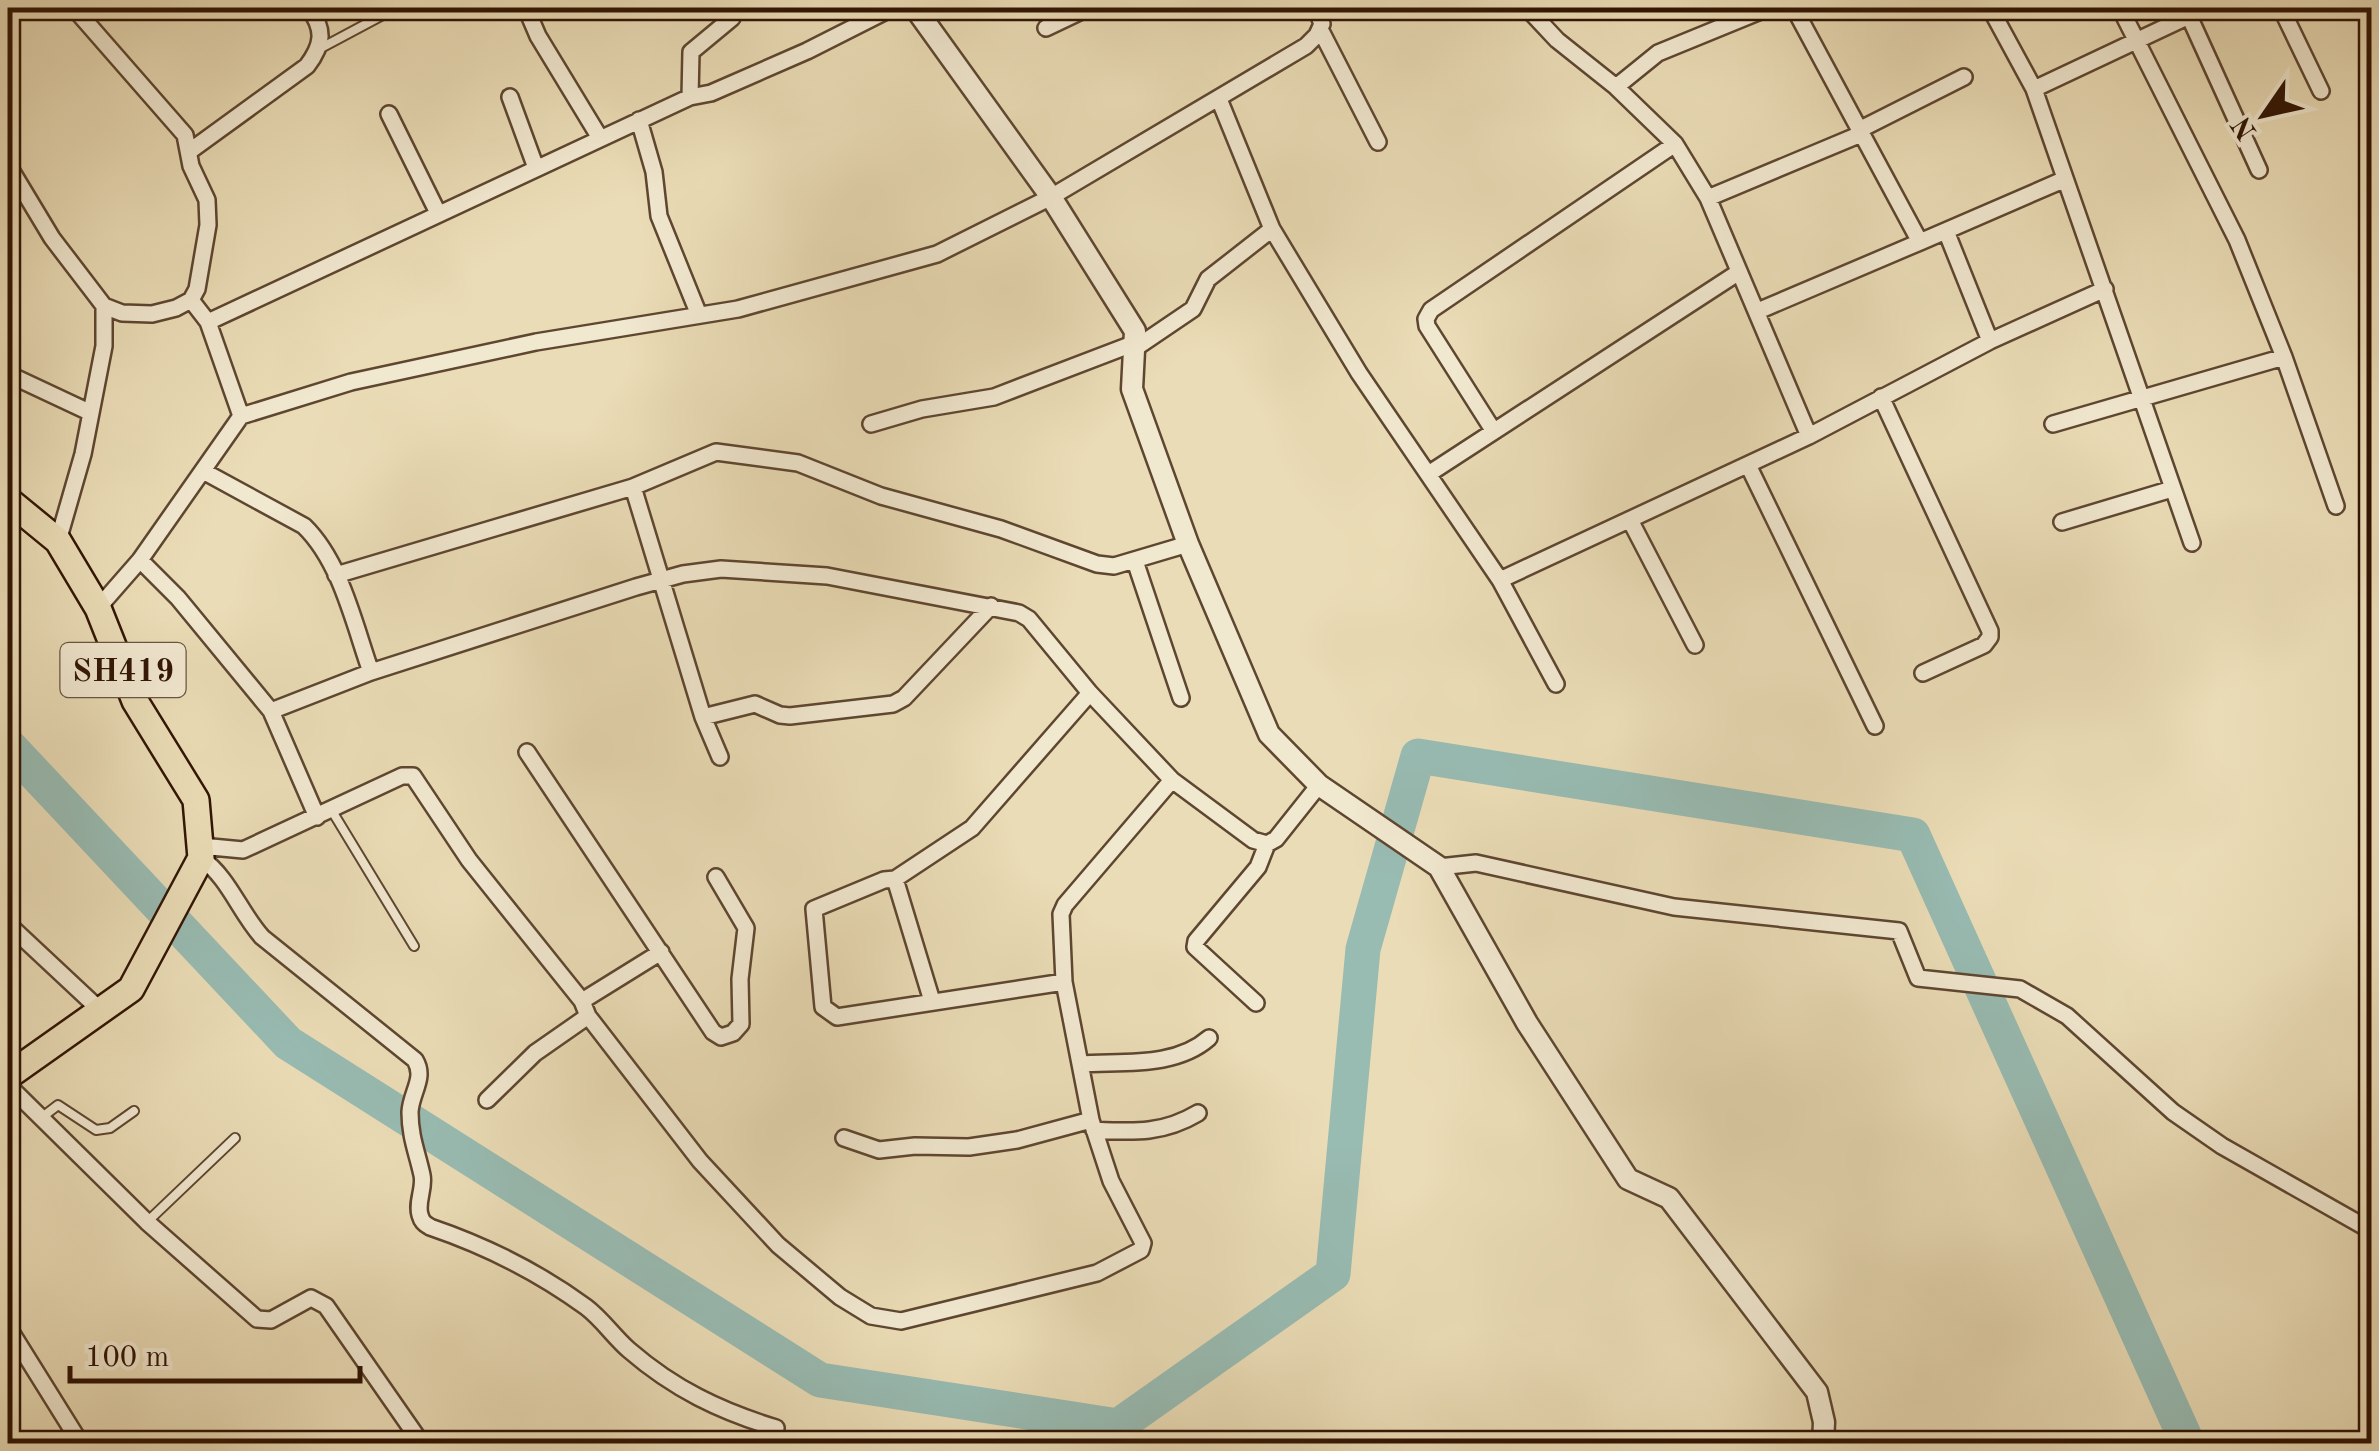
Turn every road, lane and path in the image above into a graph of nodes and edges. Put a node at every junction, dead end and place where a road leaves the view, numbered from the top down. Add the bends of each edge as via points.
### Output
1 (74, 8) edge
2 (308, 8) edge
3 (396, 8) edge
4 (526, 8) edge
5 (735, 8) edge
6 (892, 8) edge
7 (915, 8) edge
8 (1088, 8) edge
9 (1527, 8) edge
10 (1768, 8) edge
11 (1794, 8) edge
12 (2120, 8) edge
13 (2206, 8) edge
14 (2282, 8) edge
15 (1994, 9) edge
16 (1320, 14) edge
17 (2189, 16) junction
18 (1046, 28) dead end
19 (2136, 41) junction
20 (321, 48) junction
21 (1964, 78) dead end
22 (1616, 86) junction
23 (2034, 89) junction
24 (2321, 92) dead end
25 (510, 97) dead end
26 (690, 97) junction
27 (1219, 98) junction
28 (389, 114) dead end
29 (639, 120) junction
30 (1860, 132) junction
31 (600, 138) junction
32 (1378, 142) dead end
33 (1675, 144) junction
34 (190, 151) junction
35 (8, 165) edge
36 (536, 168) junction
37 (2259, 170) dead end
38 (2064, 180) junction
39 (1051, 197) junction
40 (1708, 198) junction
41 (438, 214) junction
42 (1272, 230) junction
43 (1946, 231) junction
44 (1920, 242) junction
45 (1739, 272) junction
46 (2105, 289) junction
47 (191, 300) junction
48 (104, 306) junction
49 (1758, 311) junction
50 (699, 315) junction
51 (208, 322) junction
52 (1990, 341) junction
53 (1134, 346) junction
54 (2284, 357) junction
55 (8, 374) edge
56 (2141, 396) junction
57 (1881, 398) junction
58 (89, 412) junction
59 (242, 416) junction
60 (870, 424) dead end
61 (2053, 424) dead end
62 (1493, 430) junction
63 (1809, 436) junction
64 (1748, 465) junction
65 (203, 471) junction
66 (1430, 472) junction
67 (633, 487) junction
68 (2172, 489) junction
69 (8, 500) edge
70 (2336, 506) dead end
71 (1630, 520) junction
72 (2062, 522) dead end
73 (58, 541) junction
74 (2192, 543) dead end
75 (1188, 544) junction
76 (140, 560) junction
77 (1135, 561) junction
78 (336, 575) junction
79 (1500, 580) junction
80 (660, 581) junction
81 (991, 606) junction
82 (98, 608) junction
83 (1695, 645) dead end
84 (371, 672) junction
85 (1922, 672) dead end
86 (1556, 684) dead end
87 (1090, 693) junction
88 (1180, 698) dead end
89 (271, 711) junction
90 (702, 716) junction
91 (1875, 726) dead end
92 (527, 752) dead end
93 (720, 757) dead end
94 (1172, 780) junction
95 (1327, 790) junction
96 (324, 814) junction
97 (1267, 844) junction
98 (201, 855) junction
99 (1438, 866) junction
100 (716, 877) dead end
101 (895, 880) junction
102 (8, 924) edge
103 (414, 946) dead end
104 (662, 952) junction
105 (1064, 982) junction
106 (932, 1001) junction
107 (1256, 1002) dead end
108 (585, 1009) junction
109 (100, 1010) junction
110 (1209, 1038) dead end
111 (1080, 1064) junction
112 (8, 1076) edge
113 (8, 1085) edge
114 (488, 1100) dead end
115 (134, 1111) dead end
116 (1198, 1113) dead end
117 (41, 1118) junction
118 (1093, 1125) junction
119 (235, 1138) dead end
120 (844, 1138) dead end
121 (147, 1222) junction
122 (2372, 1231) edge
123 (8, 1327) edge
124 (776, 1428) dead end
125 (81, 1444) edge
126 (422, 1444) edge
127 (1823, 1444) edge

1 - 34 street via 185,135
2 - 20 street
3 - 20 lane
4 - 31 street
5 - 26 street via 691,52
6 - 26 street
7 - 39 street
8 - 18 street
9 - 22 street
10 - 22 street via 1658,54
11 - 30 street
12 - 19 street
13 - 17 street
14 - 24 street
15 - 23 street
16 - 27 street via 1306,46
16 - 32 street
17 - 19 street
17 - 37 street
19 - 23 street
19 - 54 street via 2237,240
20 - 34 street via 307,66
21 - 30 street
22 - 33 street
23 - 38 street
25 - 36 street
26 - 29 street
27 - 39 street
27 - 42 street
28 - 41 street
29 - 31 street
29 - 50 street via 664,234
30 - 40 street
30 - 44 street
31 - 36 street
33 - 40 street
33 - 62 street via 1431,310 1427,326
34 - 47 street via 208,225
35 - 48 street
36 - 41 street
38 - 43 street
38 - 46 street
39 - 50 street via 937,254
39 - 53 street via 1135,330
40 - 45 street
41 - 51 street
42 - 53 street via 1208,279 1193,309
42 - 66 street via 1359,373
43 - 44 street
43 - 52 street
44 - 49 street
45 - 49 street
45 - 62 street
46 - 52 street
46 - 56 street
47 - 48 street via 152,314
47 - 51 street
48 - 58 street via 104,346
49 - 63 street
50 - 59 street via 351,382
51 - 59 street
52 - 57 street
53 - 60 street via 1007,393
53 - 75 street via 1132,389
54 - 56 street
54 - 70 street
55 - 58 street
56 - 61 street
56 - 68 street
57 - 63 street
57 - 85 street via 1990,632 1984,645
58 - 73 street
59 - 65 street
62 - 66 street
63 - 64 street
64 - 71 street
64 - 91 street
65 - 76 street
65 - 78 street via 304,526
66 - 79 street
67 - 77 street via 716,452 732,452 798,462 880,496 1001,529 1081,560 1114,566
67 - 78 street
67 - 80 street
68 - 72 street
68 - 74 street
69 - 73 main road, SH419
71 - 79 street
71 - 83 street
73 - 82 main road, SH419
75 - 77 street
75 - 95 street via 1269,734
76 - 82 street
76 - 89 street
77 - 88 street
78 - 84 street
79 - 86 street
80 - 81 street via 721,568 810,575
80 - 84 street
80 - 90 street
81 - 87 street via 1030,619
81 - 90 street via 893,704 790,716 754,704
82 - 98 main road, SH419 via 135,701 196,800
84 - 89 street
87 - 94 street
87 - 101 street via 972,828
89 - 96 street
90 - 93 street
92 - 104 street
94 - 97 street
94 - 105 street via 1065,905
95 - 97 street
95 - 99 street
96 - 98 street via 243,850
96 - 103 lane
96 - 108 street via 413,776
97 - 107 street via 1258,867 1196,941
98 - 109 main road via 131,988
98 - 124 street via 262,937 415,1060 421,1075 410,1119 412,1149 422,1175 419,1213 430,1227 488,1248 566,1294 692,1396
99 - 122 street via 1476,864 1674,907 1898,932 1918,978 2020,989 2067,1016 2173,1112
99 - 127 street via 1527,1023 1628,1180 1669,1198 1817,1392
100 - 104 street via 746,928 739,1029 722,1037 713,1032
101 - 106 street
101 - 106 street via 814,909 823,1007 837,1018
102 - 109 street
104 - 108 street
105 - 106 street
105 - 111 street
108 - 114 street
108 - 118 street via 700,1161 778,1245 871,1316 901,1321 951,1310 1097,1274 1136,1255 1143,1243 1111,1181
109 - 112 main road
110 - 111 street via 1174,1058
111 - 118 street
113 - 117 street
115 - 117 lane via 103,1131 58,1105
116 - 118 street via 1144,1133
117 - 121 street
118 - 120 street via 970,1146 879,1150
119 - 121 lane
121 - 126 street via 256,1320 271,1320 310,1298 326,1306
123 - 125 street

